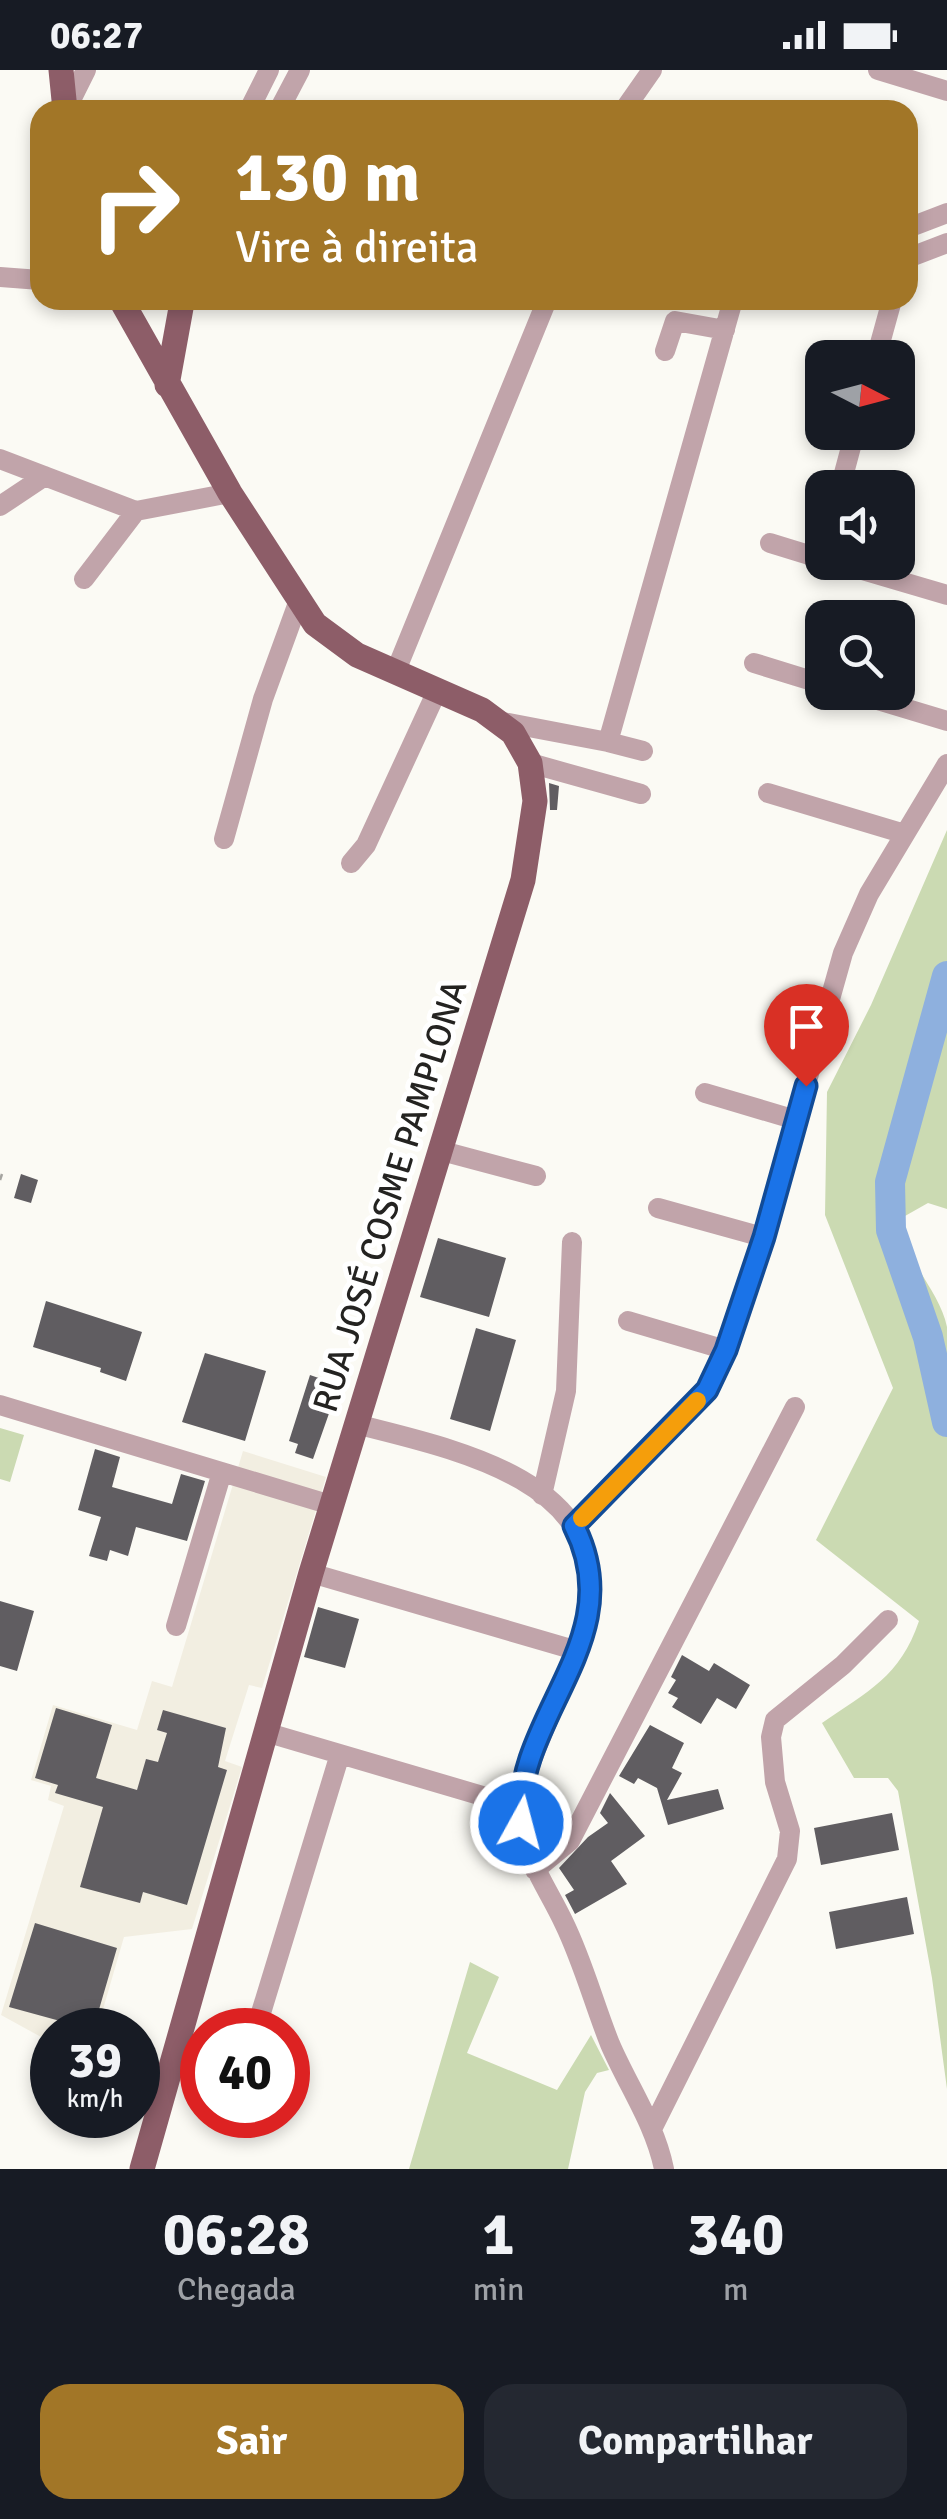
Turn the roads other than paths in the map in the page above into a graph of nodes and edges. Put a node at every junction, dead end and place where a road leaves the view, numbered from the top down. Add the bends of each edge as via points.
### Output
1 (270, 70) edge
2 (300, 70) edge
3 (652, 70) edge
4 (878, 70) edge
5 (73, 74) edge
6 (947, 92) edge
7 (67, 100) edge
8 (254, 100) edge
9 (284, 100) edge
10 (631, 100) edge
11 (947, 212) edge
12 (918, 224) edge
13 (947, 243) edge
14 (918, 254) edge
15 (0, 276) edge
16 (30, 279) edge
17 (126, 310) edge
18 (183, 310) edge
19 (543, 310) edge
20 (730, 310) edge
21 (889, 310) edge
22 (725, 330) junction
23 (881, 340) edge
24 (665, 351) dead end
25 (166, 385) junction
26 (0, 458) edge
27 (45, 476) junction
28 (230, 493) junction
29 (0, 506) edge
30 (136, 511) junction
31 (770, 543) dead end
32 (805, 552) edge
33 (84, 578) dead end
34 (899, 580) edge
35 (947, 595) edge
36 (298, 603) junction
37 (754, 663) dead end
38 (395, 673) junction
39 (805, 679) edge
40 (437, 691) junction
41 (911, 710) edge
42 (947, 721) edge
43 (503, 722) junction
44 (608, 742) junction
45 (643, 751) dead end
46 (530, 764) junction
47 (947, 764) edge
48 (641, 794) dead end
49 (768, 794) dead end
50 (904, 834) junction
51 (224, 838) dead end
52 (351, 864) dead end
53 (705, 1093) dead end
54 (796, 1120) junction
55 (442, 1151) junction
56 (536, 1176) dead end
57 (658, 1208) dead end
58 (764, 1237) junction
59 (572, 1242) dead end
60 (628, 1321) dead end
61 (726, 1350) junction
62 (0, 1406) edge
63 (795, 1407) dead end
64 (356, 1424) junction
65 (222, 1472) junction
66 (542, 1495) junction
67 (331, 1505) junction
68 (574, 1526) junction
69 (311, 1572) junction
70 (888, 1620) dead end
71 (176, 1626) dead end
72 (578, 1652) junction
73 (265, 1732) junction
74 (340, 1754) junction
75 (520, 1807) junction
76 (535, 1870) junction
77 (262, 2008) edge
78 (652, 2129) junction
79 (142, 2169) edge
80 (664, 2169) edge

1 - 8 street
2 - 9 street
3 - 10 street
4 - 6 street
5 - 7 main road
11 - 12 street
13 - 14 street
15 - 16 street
17 - 25 main road
18 - 25 main road
19 - 38 street
20 - 22 street
21 - 23 street
22 - 24 street via 675,321
22 - 44 street
25 - 28 main road
26 - 27 street
27 - 29 street
27 - 30 street
28 - 30 street
28 - 36 main road
30 - 33 street
31 - 32 street
34 - 35 street
36 - 38 main road via 337,643
36 - 51 street
37 - 39 street
38 - 40 main road
40 - 43 main road
40 - 52 street
41 - 42 street
43 - 44 street
43 - 46 main road, RUA JOSÉ COSME PAMPLONA
44 - 45 street
46 - 48 street
46 - 55 main road, RUA JOSÉ COSME PAMPLONA via 535,801 523,880
47 - 50 street
49 - 50 street
50 - 54 street via 842,953
53 - 54 street
54 - 58 street
55 - 56 street
55 - 64 main road, RUA JOSÉ COSME PAMPLONA
57 - 58 street
58 - 61 street
59 - 66 street via 566,1390
60 - 61 street
61 - 68 street via 687,1414
62 - 65 street
63 - 76 street via 570,1841
64 - 66 street via 476,1457
64 - 67 main road, RUA JOSÉ COSME PAMPLONA
65 - 67 street
65 - 71 street
66 - 68 street
67 - 69 main road, RUA JOSÉ COSME PAMPLONA
68 - 72 street via 591,1579
69 - 72 street
69 - 73 main road, RUA JOSÉ COSME PAMPLONA
70 - 78 street via 776,1720 771,1738 790,1831 787,1858
72 - 75 street via 528,1770
73 - 74 street
73 - 79 main road, RUA JOSÉ COSME PAMPLONA
74 - 75 street
74 - 77 street
75 - 76 street
76 - 78 street
78 - 80 street

